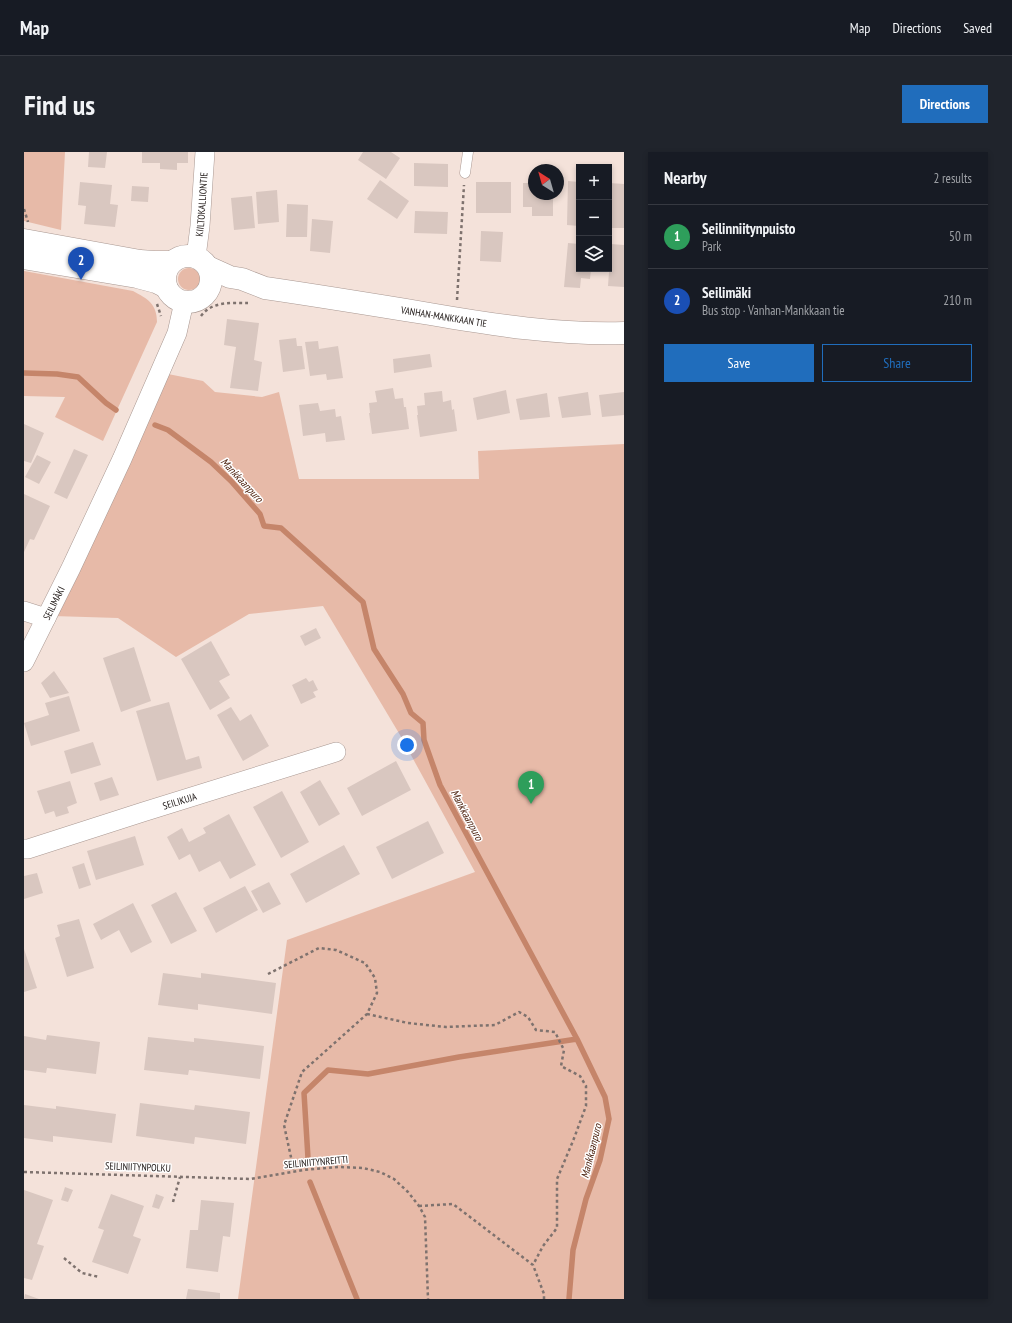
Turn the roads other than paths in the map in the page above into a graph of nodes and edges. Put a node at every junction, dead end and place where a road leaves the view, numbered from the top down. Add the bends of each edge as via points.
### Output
1 (205, 152) edge
2 (468, 152) edge
3 (465, 173) road end
4 (26, 235) edge
5 (24, 258) edge
6 (171, 262) junction
7 (203, 262) junction
8 (166, 287) junction
9 (265, 288) junction
10 (194, 299) junction
11 (624, 334) edge
12 (24, 611) edge
13 (46, 618) junction
14 (24, 662) edge
15 (336, 752) dead end
16 (24, 849) edge

1 - 7 street, KIILTOKALLIONTIE
2 - 3 lane
4 - 6 main road via 140,261
5 - 8 main road via 137,277
6 - 7 main road via 188,255
6 - 8 main road via 165,274
7 - 9 main road, VANHAN-MANKKAAN TIE via 230,277
7 - 10 main road via 212,279 209,289
8 - 10 main road via 172,296 180,301
9 - 10 main road, VANHAN-MANKKAAN TIE via 243,293 217,293
9 - 11 main road, VANHAN-MANKKAAN TIE via 547,331
10 - 13 street, SEILIMÄKI
12 - 13 street
13 - 14 street, SEILIMÄKI
15 - 16 street, SEILIKUJA

